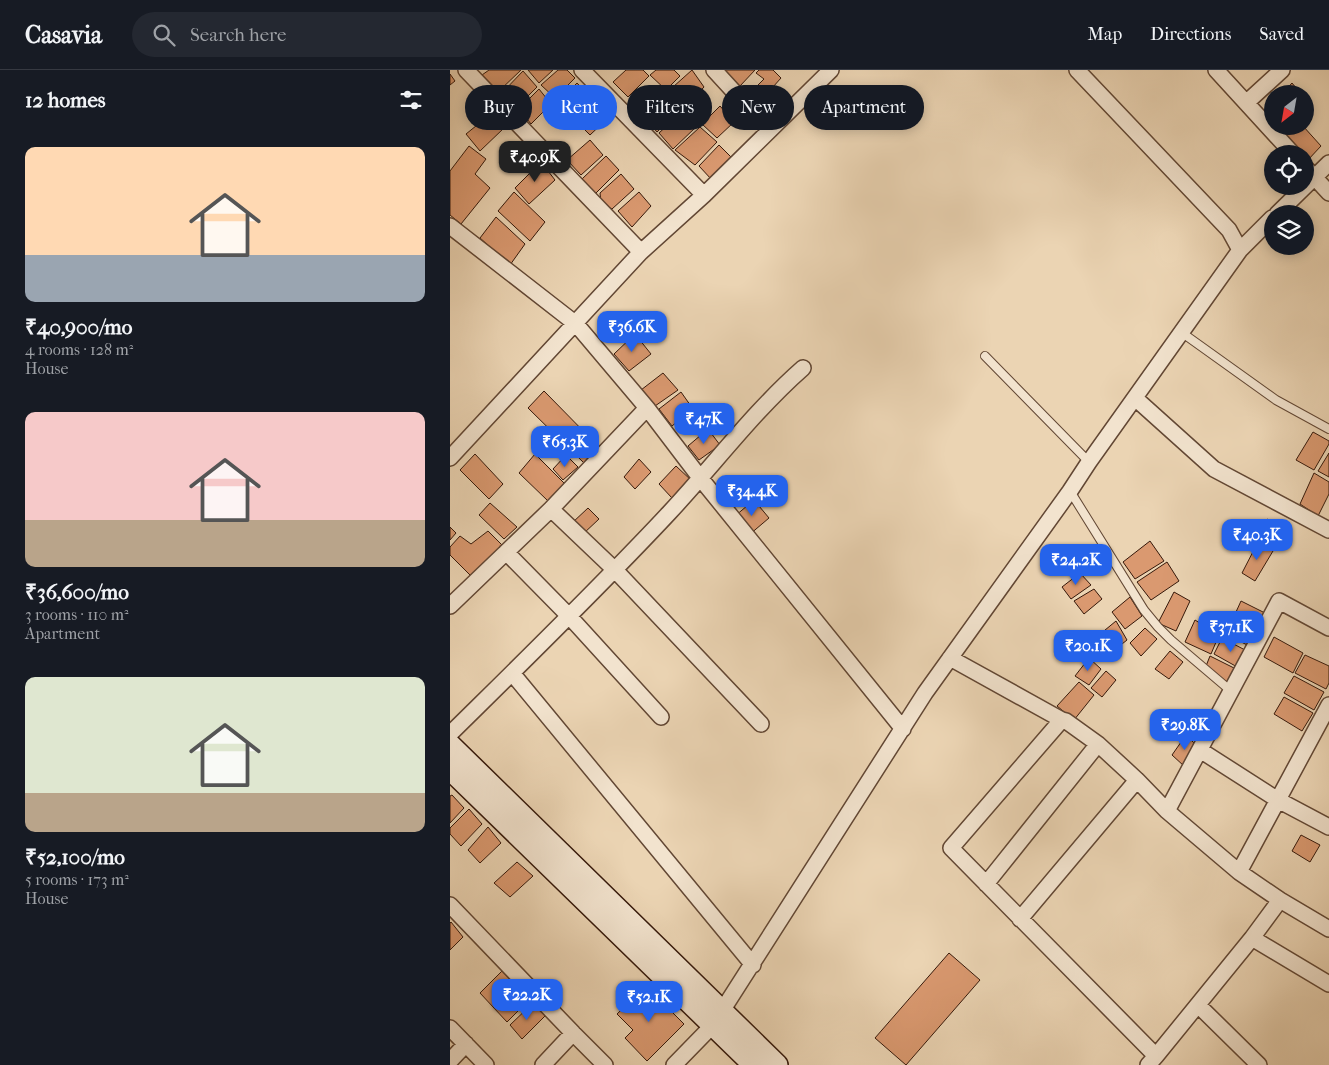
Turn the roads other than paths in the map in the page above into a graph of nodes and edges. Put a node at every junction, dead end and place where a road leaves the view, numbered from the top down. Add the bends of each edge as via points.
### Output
1 (466, 70) edge
2 (582, 70) edge
3 (714, 70) edge
4 (831, 70) edge
5 (1076, 70) edge
6 (1216, 70) edge
7 (1282, 70) edge
8 (728, 85) edge
9 (1246, 103) junction
10 (794, 106) edge
11 (769, 130) edge
12 (1285, 145) edge
13 (1329, 163) edge
14 (1314, 170) edge
15 (1314, 176) edge
16 (1329, 193) edge
17 (704, 195) junction
18 (1292, 195) edge
19 (1284, 205) edge
20 (450, 226) edge
21 (1264, 226) edge
22 (1240, 250) junction
23 (642, 252) junction
24 (576, 324) junction
25 (1181, 332) junction
26 (985, 356) dead end
27 (803, 368) dead end
28 (1135, 398) junction
29 (647, 408) junction
30 (1329, 429) edge
31 (450, 458) edge
32 (1089, 462) junction
33 (700, 479) junction
34 (1070, 492) junction
35 (551, 509) junction
36 (1329, 530) edge
37 (506, 552) junction
38 (615, 570) junction
39 (450, 606) edge
40 (569, 616) junction
41 (1329, 628) edge
42 (950, 658) junction
43 (512, 673) junction
44 (1231, 691) junction
45 (1329, 705) edge
46 (661, 717) dead end
47 (1062, 720) junction
48 (761, 724) dead end
49 (1324, 727) edge
50 (903, 728) junction
51 (450, 734) edge
52 (1098, 744) junction
53 (450, 745) edge
54 (1200, 750) junction
55 (450, 770) edge
56 (1137, 780) junction
57 (1278, 800) junction
58 (1167, 811) junction
59 (1329, 827) edge
60 (1239, 872) junction
61 (986, 884) junction
62 (1280, 900) junction
63 (450, 905) edge
64 (1020, 919) junction
65 (1329, 929) edge
66 (1252, 938) junction
67 (753, 965) junction
68 (1329, 984) edge
69 (1198, 1005) junction
70 (717, 1018) junction
71 (450, 1028) edge
72 (573, 1033) junction
73 (466, 1044) junction
74 (1152, 1060) edge
75 (450, 1061) edge
76 (486, 1065) edge
77 (543, 1065) edge
78 (605, 1065) edge
79 (674, 1065) edge
80 (754, 1065) edge
81 (777, 1065) edge
82 (1259, 1065) edge

1 - 23 street
2 - 17 street
3 - 8 street
4 - 10 street
5 - 22 street via 1229,230
6 - 9 street
7 - 9 street
9 - 12 street
11 - 17 street
13 - 14 street
15 - 16 street
17 - 23 street
18 - 19 street
20 - 24 street
21 - 22 street
22 - 25 street
23 - 24 street
24 - 29 street
24 - 31 street
25 - 28 street
25 - 30 lane via 1276,400
26 - 32 lane
27 - 33 street via 772,396
28 - 32 street
28 - 36 street via 1214,469
29 - 33 street
29 - 35 street
32 - 34 street
33 - 38 street
33 - 50 street
34 - 42 street
34 - 44 lane via 1144,610 1158,627
35 - 37 street
35 - 38 street
37 - 39 street
37 - 40 street
38 - 40 street
38 - 48 street
40 - 43 street
40 - 46 street
41 - 44 street via 1279,601
42 - 47 street
42 - 50 street
43 - 51 street
43 - 67 street
44 - 54 street
45 - 49 street
47 - 52 street
47 - 61 street via 951,848
49 - 57 street
50 - 67 street
52 - 56 street
52 - 61 street
53 - 70 street
54 - 57 street
54 - 58 street
55 - 70 street
56 - 58 street
56 - 64 street
57 - 59 street
57 - 60 street
58 - 60 street
60 - 62 street
61 - 64 street
62 - 65 street
62 - 66 street
63 - 72 street
64 - 74 street
66 - 68 street
66 - 69 street
67 - 70 street
69 - 74 street
69 - 82 street
70 - 79 street
70 - 80 street
70 - 81 street
71 - 73 street
72 - 77 street
72 - 78 street
73 - 75 street
73 - 76 street

